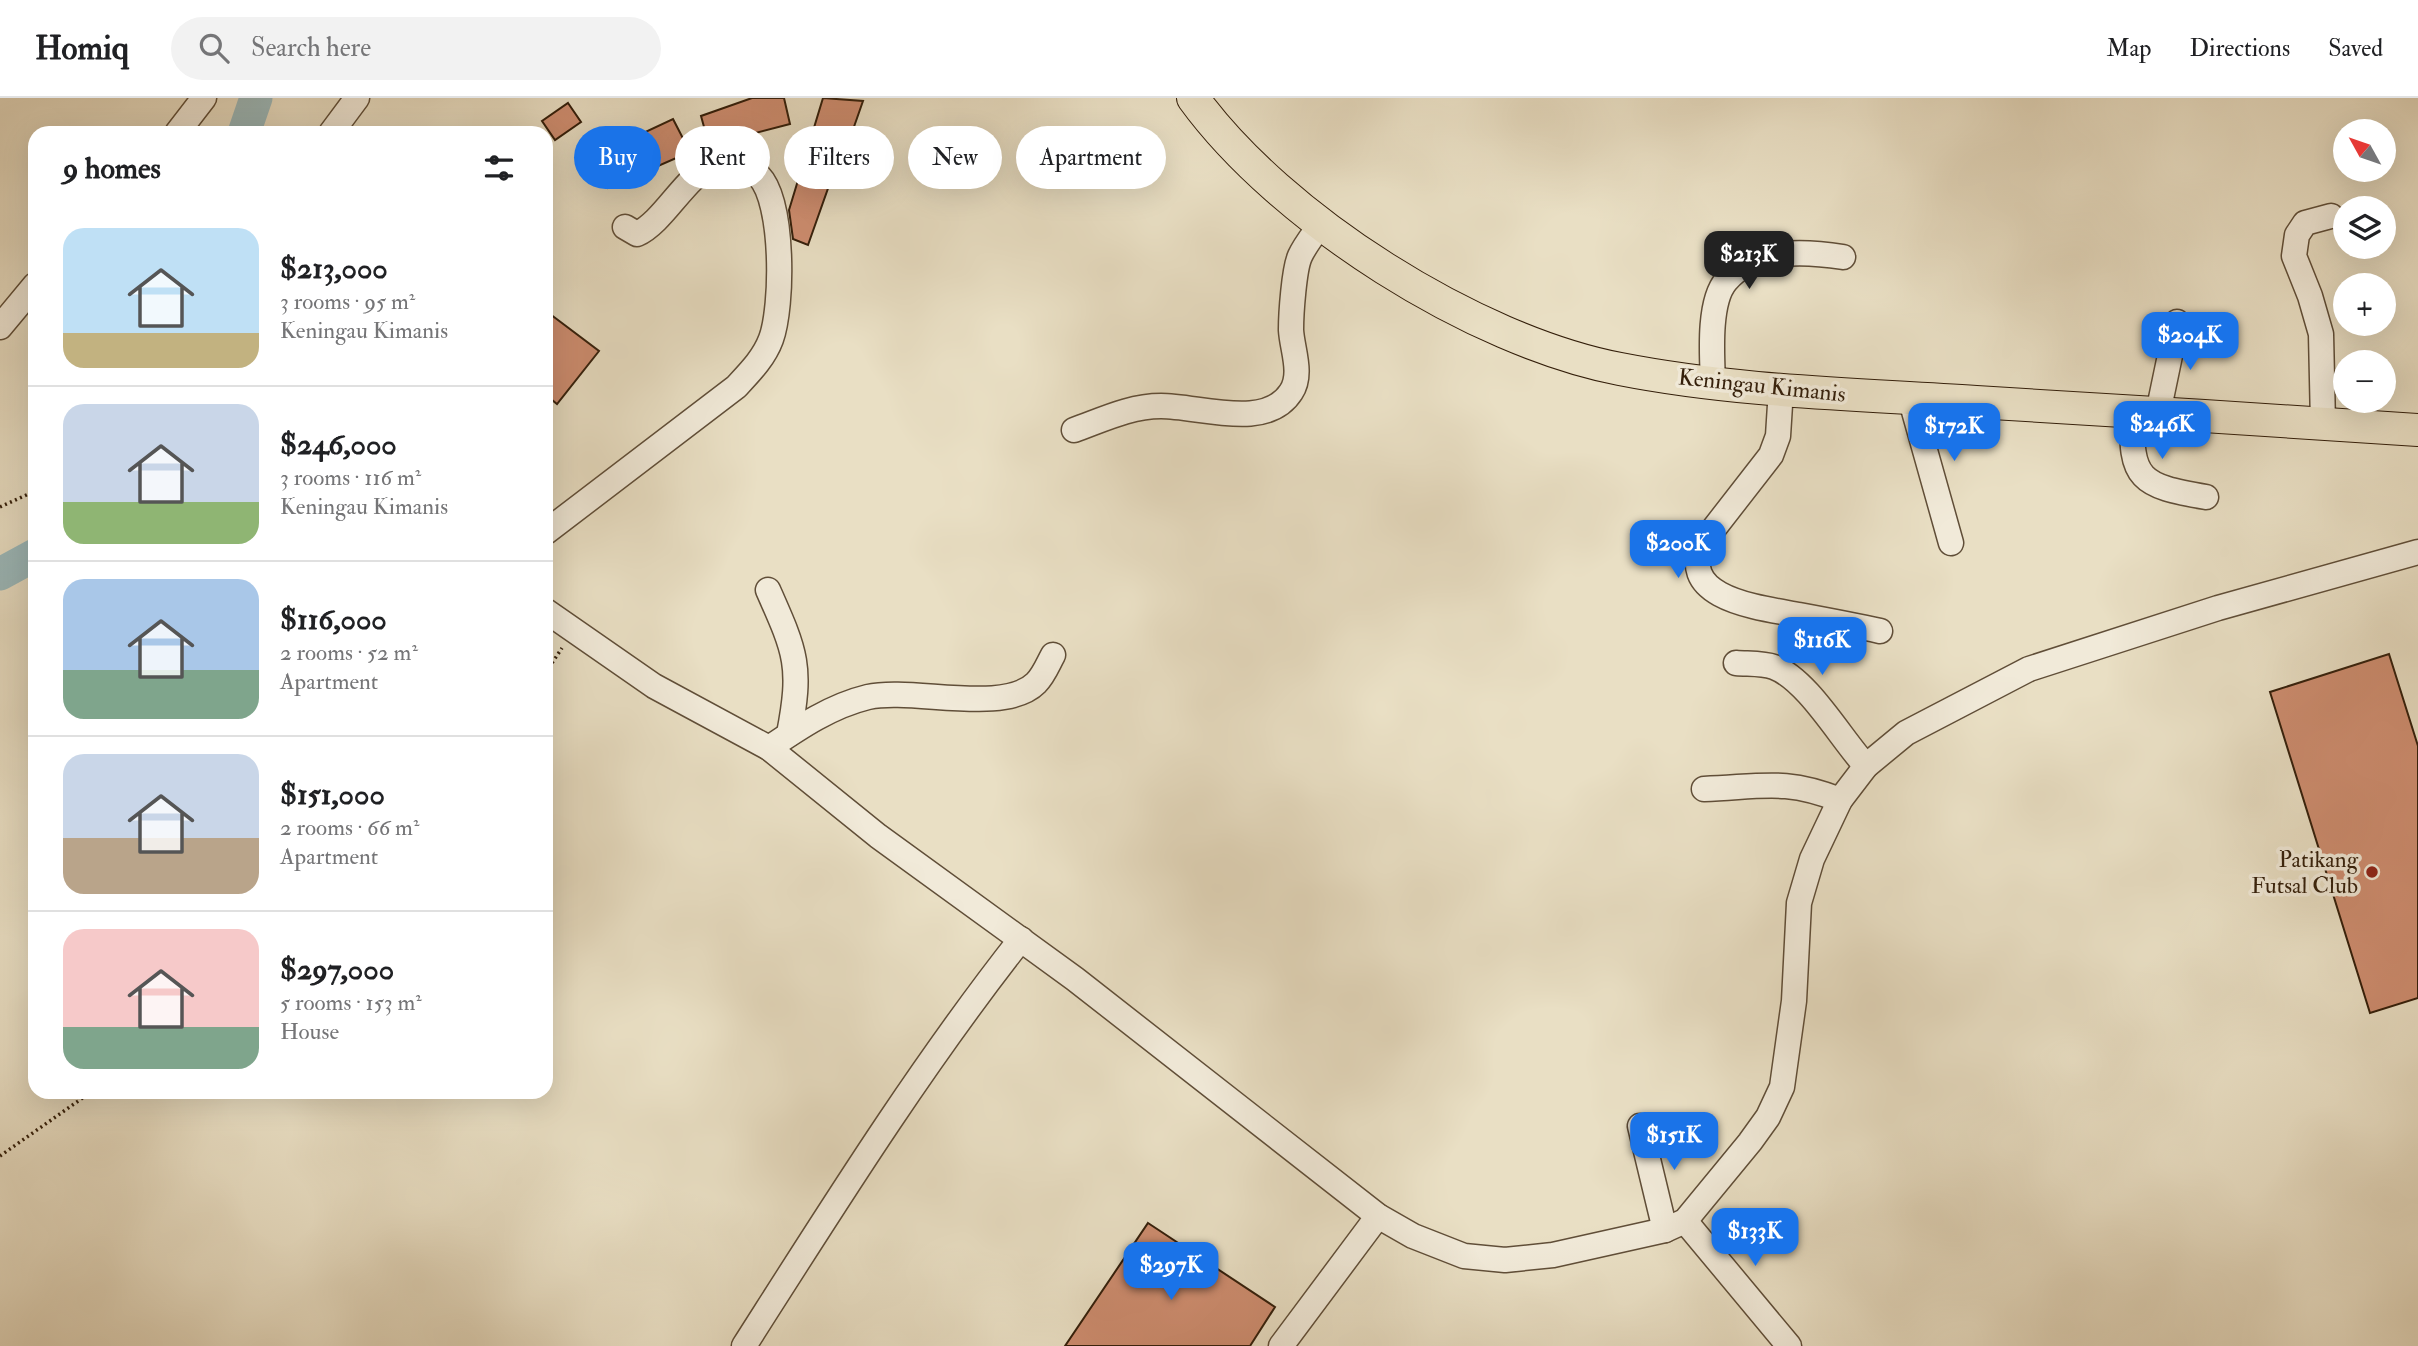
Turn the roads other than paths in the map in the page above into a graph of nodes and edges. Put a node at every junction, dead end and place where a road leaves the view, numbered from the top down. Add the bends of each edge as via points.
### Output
1 (204, 98) edge
2 (357, 98) edge
3 (1193, 98) edge
4 (182, 126) edge
5 (336, 126) edge
6 (2330, 216) dead end
7 (1321, 224) junction
8 (625, 227) dead end
9 (1843, 257) dead end
10 (28, 293) edge
11 (2177, 322) dead end
12 (0, 327) edge
13 (1713, 382) junction
14 (1781, 389) junction
15 (1910, 397) junction
16 (2146, 413) junction
17 (2323, 424) junction
18 (1074, 430) dead end
19 (2418, 430) edge
20 (2206, 497) dead end
21 (553, 527) edge
22 (1951, 543) dead end
23 (2418, 552) edge
24 (768, 590) dead end
25 (553, 616) edge
26 (1880, 631) dead end
27 (1053, 655) dead end
28 (1737, 663) dead end
29 (789, 734) junction
30 (769, 748) junction
31 (1866, 766) junction
32 (1704, 789) dead end
33 (1840, 800) junction
34 (1021, 939) junction
35 (1640, 1126) dead end
36 (1378, 1216) junction
37 (1675, 1226) junction
38 (744, 1346) edge
39 (1281, 1346) edge
40 (1789, 1346) edge

1 - 4 street
2 - 5 street
3 - 7 main road, Keningau Kimanis via 1255,166
6 - 17 street via 2305,223 2293,245 2296,267 2321,334
7 - 13 main road, Keningau Kimanis via 1400,278 1523,340 1619,369
7 - 18 street via 1299,257 1291,329 1297,362 1294,388 1281,407 1265,412 1162,406 1130,409
8 - 21 street via 637,233 648,229 712,166 737,166 758,175 771,196 778,254 771,338 757,365 736,387
9 - 13 street via 1785,254 1751,261 1724,282 1712,341
10 - 12 street
11 - 16 street
13 - 14 main road, Keningau Kimanis
14 - 15 main road, Keningau Kimanis
14 - 26 street via 1778,436 1771,455 1705,540 1698,553 1699,573 1710,588 1733,602
15 - 16 main road, Keningau Kimanis
15 - 22 street
16 - 17 main road, Keningau Kimanis
16 - 20 street via 2130,449 2136,466 2157,487
17 - 19 main road, Keningau Kimanis
23 - 31 street via 2218,608 2029,669 1906,733
24 - 29 street via 795,657 798,687
25 - 30 street via 654,686
27 - 29 street via 1035,684 1019,693 982,698 870,697 808,720
28 - 31 street via 1767,665 1784,673 1814,701
29 - 30 street
30 - 34 street via 878,836
31 - 33 street
32 - 33 street via 1780,784 1810,788
33 - 37 street via 1812,859 1799,903 1794,1001 1782,1087 1768,1117
34 - 36 street
34 - 38 street via 815,1234
35 - 37 street
36 - 37 street via 1464,1256 1505,1260 1553,1255
36 - 39 street
37 - 40 street

